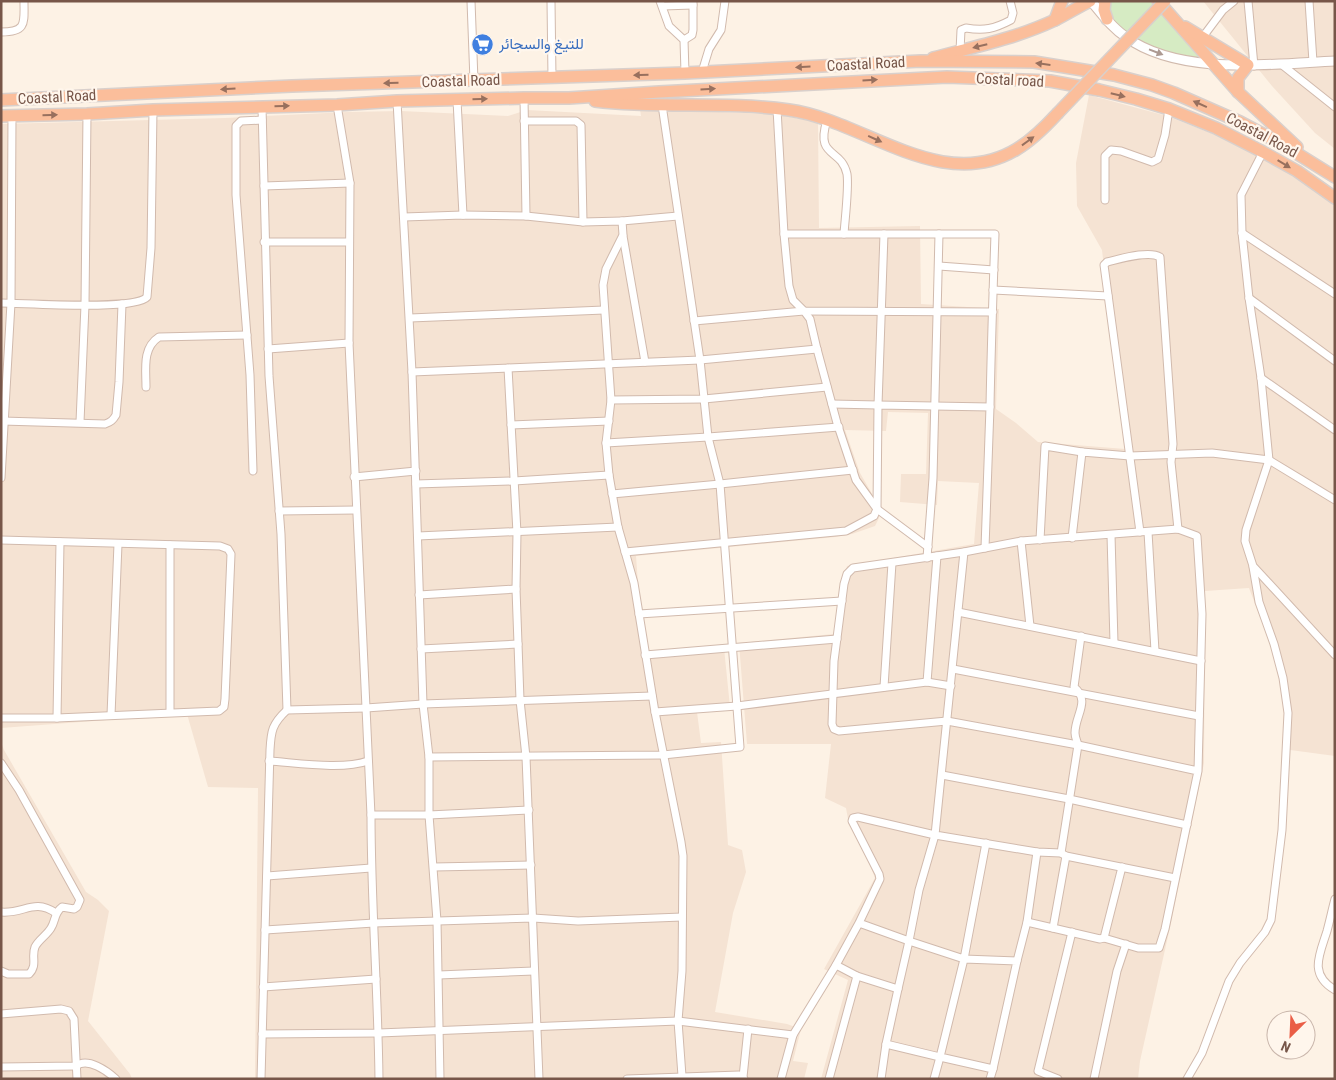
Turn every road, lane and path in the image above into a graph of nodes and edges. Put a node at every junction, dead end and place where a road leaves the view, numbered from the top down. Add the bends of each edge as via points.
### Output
1 (24, 1) edge
2 (471, 1) edge
3 (551, 1) edge
4 (725, 1) edge
5 (1010, 1) edge
6 (1062, 1) edge
7 (1090, 1) edge
8 (1105, 1) edge
9 (1158, 1) edge
10 (1165, 1) edge
11 (1234, 1) edge
12 (1248, 1) edge
13 (1309, 1) edge
14 (693, 3) edge
15 (662, 4) edge
16 (1107, 19) junction
17 (1055, 20) junction
18 (1178, 22) junction
19 (1, 32) edge
20 (1202, 38) junction
21 (684, 40) junction
22 (960, 51) junction
23 (922, 61) junction
24 (1335, 61) edge
25 (1313, 62) junction
26 (1211, 63) junction
27 (1280, 64) junction
28 (1251, 65) junction
29 (702, 72) junction
30 (686, 73) junction
31 (552, 78) junction
32 (474, 81) junction
33 (1238, 92) junction
34 (524, 98) junction
35 (569, 98) junction
36 (1, 100) edge
37 (457, 100) junction
38 (397, 101) junction
39 (337, 105) junction
40 (662, 105) junction
41 (262, 107) junction
42 (1335, 107) edge
43 (777, 109) junction
44 (1170, 109) junction
45 (153, 110) junction
46 (88, 114) junction
47 (6, 115) edge
48 (262, 120) junction
49 (827, 120) junction
50 (524, 121) junction
51 (1263, 152) junction
52 (1324, 169) junction
53 (1335, 177) edge
54 (350, 183) junction
55 (264, 186) junction
56 (1335, 198) edge
57 (1105, 200) dead end
58 (463, 215) junction
59 (526, 216) junction
60 (678, 216) junction
61 (404, 217) junction
62 (622, 221) junction
63 (583, 222) junction
64 (1242, 233) junction
65 (784, 234) junction
66 (844, 234) junction
67 (884, 234) junction
68 (939, 234) junction
69 (623, 235) junction
70 (264, 242) junction
71 (348, 242) junction
72 (939, 266) junction
73 (994, 270) junction
74 (993, 290) junction
75 (1335, 294) edge
76 (1108, 296) junction
77 (1248, 298) junction
78 (1, 303) edge
79 (11, 303) junction
80 (122, 304) junction
81 (85, 305) junction
82 (604, 310) junction
83 (804, 311) junction
84 (881, 311) junction
85 (938, 312) junction
86 (992, 312) junction
87 (410, 318) junction
88 (694, 321) junction
89 (247, 335) junction
90 (349, 343) junction
91 (268, 349) junction
92 (817, 349) junction
93 (700, 360) junction
94 (1335, 361) edge
95 (645, 362) junction
96 (607, 364) junction
97 (508, 368) junction
98 (412, 372) junction
99 (1261, 378) junction
100 (146, 387) dead end
101 (827, 387) junction
102 (704, 399) junction
103 (611, 400) junction
104 (832, 404) junction
105 (878, 405) junction
106 (990, 407) junction
107 (935, 408) junction
108 (3, 421) edge
109 (609, 421) junction
110 (80, 422) junction
111 (511, 425) junction
112 (839, 427) junction
113 (1335, 430) edge
114 (708, 437) junction
115 (606, 442) junction
116 (1082, 452) junction
117 (1172, 454) junction
118 (1130, 456) junction
119 (1270, 460) junction
120 (853, 470) junction
121 (253, 471) dead end
122 (416, 471) junction
123 (609, 476) junction
124 (354, 477) junction
125 (1, 478) edge
126 (514, 481) junction
127 (416, 484) junction
128 (720, 484) junction
129 (612, 494) junction
130 (1335, 500) edge
131 (877, 509) junction
132 (356, 510) junction
133 (279, 511) junction
134 (618, 527) junction
135 (1178, 529) junction
136 (1140, 532) junction
137 (1148, 532) junction
138 (517, 533) junction
139 (1111, 535) junction
140 (418, 536) junction
141 (1072, 538) junction
142 (1, 540) edge
143 (1040, 540) junction
144 (1021, 541) junction
145 (60, 542) junction
146 (724, 542) junction
147 (118, 544) junction
148 (170, 545) junction
149 (928, 547) junction
150 (985, 548) junction
151 (625, 552) junction
152 (964, 552) junction
153 (937, 556) junction
154 (927, 558) junction
155 (892, 563) junction
156 (1252, 566) junction
157 (516, 589) junction
158 (419, 595) junction
159 (842, 601) junction
160 (730, 608) junction
161 (958, 612) junction
162 (639, 614) junction
163 (1030, 626) junction
164 (1081, 636) junction
165 (837, 639) junction
166 (1114, 643) junction
167 (518, 644) junction
168 (733, 648) junction
169 (421, 649) junction
170 (1155, 651) junction
171 (645, 655) junction
172 (1335, 655) edge
173 (1200, 660) junction
174 (952, 669) junction
175 (927, 682) junction
176 (951, 686) junction
177 (884, 687) junction
178 (1081, 693) junction
179 (833, 695) junction
180 (652, 696) junction
181 (520, 700) junction
182 (423, 704) junction
183 (737, 706) junction
184 (366, 708) junction
185 (287, 710) junction
186 (170, 712) junction
187 (655, 712) junction
188 (111, 715) junction
189 (1199, 716) junction
190 (1, 718) edge
191 (57, 718) junction
192 (948, 721) junction
193 (1078, 745) junction
194 (663, 755) junction
195 (429, 757) junction
196 (526, 757) junction
197 (270, 761) junction
198 (368, 761) junction
199 (1, 763) edge
200 (1198, 770) junction
201 (942, 775) junction
202 (1069, 799) junction
203 (529, 810) junction
204 (371, 814) junction
205 (429, 816) junction
206 (1187, 825) junction
207 (935, 835) junction
208 (986, 843) junction
209 (1037, 852) junction
210 (1063, 854) junction
211 (531, 865) junction
212 (1122, 867) junction
213 (371, 868) junction
214 (434, 868) junction
215 (267, 876) junction
216 (1176, 878) junction
217 (1335, 900) edge
218 (1, 912) edge
219 (56, 913) junction
220 (682, 917) junction
221 (532, 918) junction
222 (437, 922) junction
223 (1027, 922) junction
224 (374, 923) junction
225 (859, 923) junction
226 (1053, 928) junction
227 (265, 930) junction
228 (1072, 932) junction
229 (1104, 938) junction
230 (909, 941) junction
231 (1126, 944) junction
232 (964, 959) junction
233 (1017, 961) junction
234 (836, 966) junction
235 (1, 971) edge
236 (534, 971) junction
237 (439, 975) junction
238 (857, 976) junction
239 (376, 979) junction
240 (263, 988) junction
241 (898, 989) junction
242 (1335, 990) edge
243 (1, 1014) edge
244 (678, 1021) junction
245 (536, 1027) junction
246 (748, 1029) junction
247 (439, 1031) junction
248 (379, 1033) junction
249 (262, 1034) junction
250 (793, 1035) junction
251 (886, 1044) junction
252 (940, 1057) junction
253 (76, 1066) junction
254 (1, 1067) edge
255 (993, 1069) junction
256 (682, 1076) junction
257 (1046, 1077) edge
258 (744, 1078) edge
259 (77, 1079) edge
260 (116, 1079) edge
261 (261, 1079) edge
262 (380, 1079) edge
263 (440, 1079) edge
264 (539, 1079) edge
265 (627, 1079) edge
266 (781, 1079) edge
267 (828, 1079) edge
268 (881, 1079) edge
269 (934, 1079) edge
270 (990, 1079) edge
271 (1058, 1079) edge
272 (1094, 1079) edge
273 (1187, 1079) edge

1 - 19 street via 21,27 14,32
2 - 32 street
3 - 31 street
4 - 29 street via 721,30 704,59
5 - 22 street via 1011,20 996,28 962,30
6 - 17 highway
7 - 16 street
7 - 17 highway, Coastal Road
8 - 16 highway
9 - 18 highway
49 -> 10 highway, bridge via 907,153 948,163 993,160 1016,150 1038,134
11 - 20 street
12 - 28 street
13 - 25 street
14 - 15 street
14 - 21 street via 692,35
15 - 21 street via 669,26
16 -> 26 street via 1125,37 1143,47 1166,56
17 -> 22 highway, Coastal Road
18 - 20 highway
18 - 26 highway
20 - 28 highway
21 - 30 street
22 - 23 highway, Coastal Road
23 -> 29 highway, Coastal Road
52 -> 23 highway, Coastal Road via 1240,122 1152,85 1105,73 1034,62
24 - 25 street
25 - 27 street
26 - 28 street
26 - 33 highway
27 - 28 street
27 - 42 street
28 - 33 highway via 1238,78
29 - 30 highway, Coastal Road
30 -> 31 highway, Coastal Road
31 - 32 highway, Coastal Road
32 -> 36 highway, Coastal Road
33 - 52 highway
34 - 35 highway, Coastal Road
37 -> 34 highway, Coastal Road
34 - 50 street
35 - 40 highway
35 -> 44 highway, Costal road via 928,78 997,78 1050,81
37 - 38 highway, Coastal Road
37 - 58 street
38 - 39 highway, Coastal Road
38 - 61 street
41 -> 39 highway, Coastal Road
39 - 54 street
40 - 43 highway
40 - 60 street
41 - 45 highway, Coastal Road
41 - 48 street
43 - 49 highway
43 - 65 street
44 - 51 highway, Costal road
44 - 57 street via 1158,159 1152,162 1111,150 1105,156
45 - 46 highway, Coastal Road
45 - 80 street via 148,293 144,300
47 -> 46 highway, Coastal Road
46 - 81 street
47 - 79 street
48 - 55 street
48 - 89 street via 241,121 236,126 236,195
49 - 66 street via 824,146 844,165 847,175
50 - 59 street
50 - 63 street via 576,121 581,125
51 -> 56 highway, Costal road
51 - 64 street via 1241,196
52 - 53 highway, Coastal Road
54 - 55 street
54 - 71 street
55 - 70 street
58 - 59 street
58 - 61 street
59 - 63 street
60 - 62 street
60 - 88 street
61 - 87 street
62 - 63 street
62 - 69 street
64 - 75 street
64 - 77 street
65 - 66 street
65 - 83 street via 789,286 793,300
66 - 67 street
67 - 68 street
67 - 84 street
68 - 72 street
68 - 73 street via 995,234
69 - 82 street via 606,269
69 - 95 street
70 - 71 street
70 - 91 street
71 - 90 street
72 - 73 street
72 - 85 street
73 - 74 street
74 - 76 street
74 - 86 street
76 - 117 street via 1104,265 1108,262 1147,254 1160,257
76 - 118 street
77 - 94 street
77 - 99 street
78 - 79 street
79 - 81 street
79 - 108 street
80 - 81 street
80 - 110 street via 116,415 105,424
81 - 110 street
82 - 87 street
82 - 96 street
83 - 84 street
83 - 88 street
83 - 92 street via 810,320
84 - 85 street
84 - 105 street
85 - 86 street
85 - 107 street
86 - 106 street
87 - 98 street
88 - 93 street
89 - 100 street via 159,337 152,342 147,354
89 - 121 street
90 - 91 street
90 - 124 street
91 - 133 street
92 - 93 street
92 - 101 street
93 - 95 street
93 - 102 street
95 - 96 street
96 - 97 street
96 - 103 street
97 - 98 street
97 - 111 street
98 - 122 street
99 - 113 street
99 - 119 street
101 - 102 street
101 - 104 street
102 - 103 street
102 - 114 street
103 - 109 street
104 - 105 street
104 - 112 street
105 - 107 street
105 - 131 street
106 - 107 street
106 - 150 street
107 - 149 street
108 - 110 street
108 - 125 street
109 - 111 street
109 - 115 street
111 - 126 street
112 - 114 street
112 - 120 street
114 - 115 street
114 - 128 street
115 - 123 street
116 - 118 street
116 - 141 street
116 - 143 street via 1045,446
117 - 118 street
117 - 119 street via 1212,453
117 - 135 street
118 - 136 street
119 - 130 street
119 - 156 street via 1246,530 1245,541
120 - 128 street
120 - 131 street via 856,480
122 - 124 street
122 - 127 street
123 - 126 street
123 - 129 street
124 - 132 street
126 - 127 street
126 - 138 street
127 - 140 street
128 - 129 street
128 - 146 street
129 - 134 street
131 - 146 street via 874,516 846,531
131 - 149 street
132 - 133 street
132 - 184 street
133 - 185 street
134 - 138 street
134 - 151 street
135 - 137 street
135 - 173 street via 1196,536 1202,614
136 - 137 street
136 - 139 street
137 - 170 street
138 - 140 street
138 - 157 street
139 - 141 street
139 - 166 street
140 - 158 street
141 - 143 street
142 - 145 street
143 - 144 street
144 - 150 street
144 - 163 street
145 - 147 street
145 - 191 street
146 - 151 street
146 - 160 street
147 - 148 street
147 - 188 street
148 - 186 street
148 - 186 street via 220,546 232,554 224,707 209,712
149 - 154 street
150 - 152 street
151 - 162 street
152 - 153 street
152 - 161 street
153 - 154 street
153 - 175 street
154 - 155 street
155 - 159 street via 849,570
155 - 177 street
156 - 172 street
156 - 273 street via 1259,602 1283,678 1288,712 1282,830 1271,920 1229,981 1202,1053
157 - 158 street
157 - 167 street
158 - 169 street
159 - 160 street
159 - 165 street
160 - 162 street
160 - 168 street
161 - 163 street
161 - 174 street
162 - 171 street
163 - 164 street
164 - 166 street
164 - 178 street via 1074,687
165 - 168 street
165 - 179 street
166 - 170 street
167 - 169 street
167 - 181 street
168 - 171 street
168 - 183 street
169 - 182 street
170 - 173 street
171 - 180 street
173 - 189 street
174 - 176 street
174 - 178 street
175 - 176 street
175 - 177 street
176 - 192 street
177 - 179 street
178 - 189 street
178 - 193 street via 1083,701 1075,734
179 - 183 street
179 - 192 street via 834,729
180 - 181 street
180 - 187 street
181 - 182 street
181 - 196 street
182 - 184 street
182 - 195 street
183 - 187 street
183 - 194 street via 740,748
184 - 185 street
184 - 198 street
185 - 197 street via 272,728
186 - 188 street
187 - 194 street
188 - 191 street
189 - 200 street
190 - 191 street
192 - 193 street
192 - 201 street
193 - 200 street
193 - 202 street
194 - 196 street
194 - 220 street via 682,842
195 - 196 street
195 - 205 street
196 - 203 street
197 - 198 street via 357,765
197 - 215 street
198 - 204 street
199 - 219 street via 80,900 77,907 62,907
200 - 206 street
201 - 202 street
201 - 207 street
202 - 206 street
202 - 210 street
203 - 205 street
203 - 211 street
204 - 205 street
204 - 213 street
205 - 214 street
206 - 216 street
207 - 208 street
207 - 225 street via 853,818 880,879
207 - 230 street
208 - 209 street
208 - 232 street
209 - 210 street
209 - 223 street
210 - 212 street
210 - 226 street
211 - 214 street
211 - 221 street
212 - 216 street
212 - 229 street
213 - 215 street
213 - 224 street
214 - 222 street
215 - 227 street
216 - 231 street via 1159,948 1138,948
217 - 242 street via 1317,961 1322,979
218 - 219 street via 43,906
219 - 235 street via 51,928 36,945 33,970 29,974
220 - 221 street via 578,921
220 - 244 street
221 - 222 street
221 - 236 street
222 - 224 street
222 - 237 street
223 - 226 street
223 - 233 street
224 - 227 street
224 - 239 street
225 - 230 street
225 - 234 street
226 - 228 street
227 - 240 street
228 - 229 street
228 - 257 street via 1038,1071
229 - 231 street
230 - 232 street
230 - 241 street
231 - 272 street via 1117,971
232 - 233 street
232 - 252 street
233 - 255 street
234 - 238 street
234 - 250 street
236 - 237 street
236 - 245 street
237 - 247 street
238 - 241 street
238 - 267 street
239 - 240 street
239 - 248 street
240 - 249 street
241 - 251 street
243 - 253 street via 70,1011 74,1019
244 - 245 street
244 - 246 street
244 - 256 street
245 - 247 street
245 - 264 street
246 - 250 street
246 - 258 street
247 - 248 street
247 - 263 street
248 - 249 street
248 - 262 street
249 - 261 street
250 - 266 street
251 - 252 street
251 - 268 street
252 - 255 street
252 - 269 street
253 - 254 street
253 - 259 street
253 - 260 street via 90,1064
255 - 270 street
256 - 258 street via 739,1075
256 - 265 street
257 - 271 street

